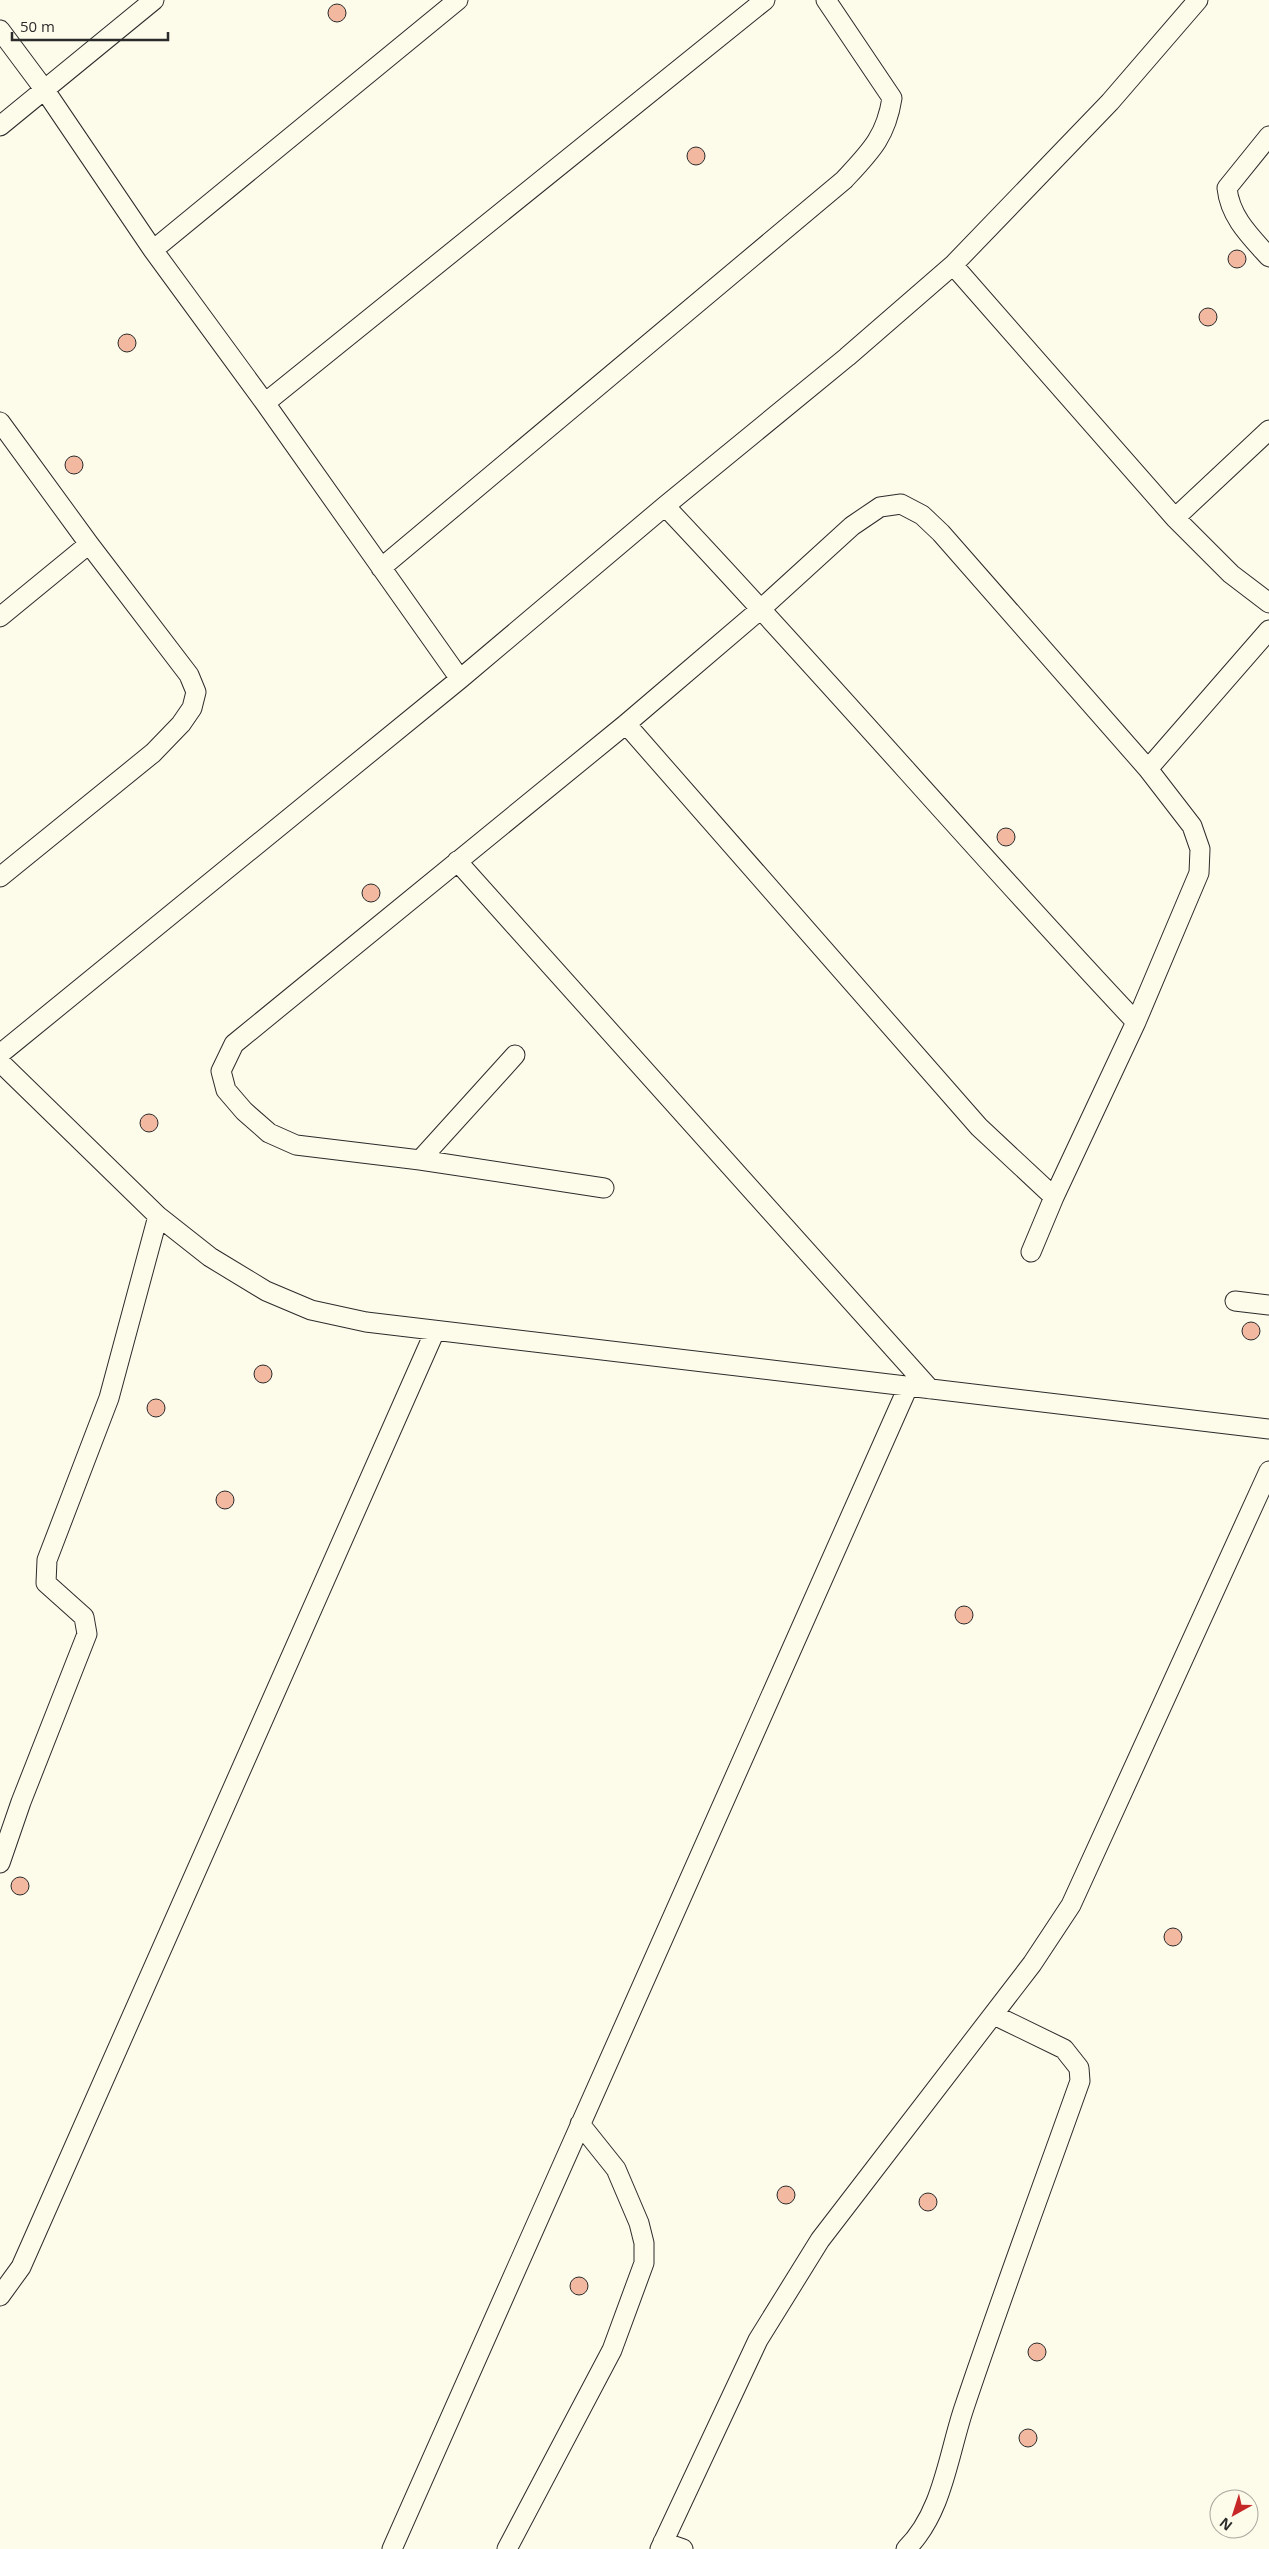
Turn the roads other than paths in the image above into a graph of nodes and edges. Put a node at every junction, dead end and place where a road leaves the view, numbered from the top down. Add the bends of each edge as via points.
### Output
1 (154, 0) edge
2 (458, 0) edge
3 (765, 0) edge
4 (826, 0) edge
5 (1198, 0) edge
6 (0, 30) edge
7 (44, 89) junction
8 (0, 126) edge
9 (1269, 136) edge
10 (153, 250) junction
11 (1269, 257) edge
12 (953, 265) junction
13 (265, 403) junction
14 (0, 422) edge
15 (1269, 430) edge
16 (665, 506) junction
17 (1175, 518) junction
18 (89, 544) junction
19 (381, 568) junction
20 (1269, 603) edge
21 (762, 608) junction
22 (0, 617) edge
23 (1269, 630) edge
24 (460, 679) junction
25 (626, 724) junction
26 (1148, 769) junction
27 (457, 861) junction
28 (0, 877) edge
29 (1136, 1022) junction
30 (0, 1054) edge
31 (515, 1055) dead end
32 (0, 1062) edge
33 (420, 1160) junction
34 (604, 1188) dead end
35 (1054, 1197) junction
36 (158, 1216) junction
37 (1031, 1252) dead end
38 (1235, 1301) dead end
39 (1269, 1305) edge
40 (435, 1331) junction
41 (908, 1387) junction
42 (930, 1389) junction
43 (1269, 1429) edge
44 (1269, 1471) edge
45 (0, 1863) edge
46 (994, 2015) junction
47 (580, 2124) junction
48 (0, 2296) edge
49 (661, 2546) edge
50 (392, 2549) edge
51 (507, 2549) edge
52 (683, 2549) edge
53 (906, 2549) edge

1 - 7 street
2 - 10 street
3 - 13 street
4 - 19 street via 892,98 889,120 873,148 844,180
5 - 12 street via 1110,102
6 - 7 street
7 - 8 street
7 - 10 street
9 - 11 street via 1227,188 1234,215
10 - 13 street
12 - 16 street via 847,357
12 - 17 street
13 - 19 street
14 - 18 street
15 - 17 street
16 - 21 street
16 - 24 street
17 - 20 street via 1231,574
18 - 22 street
18 - 28 street via 189,675 196,692 192,708 153,753
19 - 24 street
21 - 25 street
21 - 26 street via 852,526 880,507 901,504 941,532
21 - 29 street via 972,846
23 - 26 street
24 - 30 street
25 - 27 street
25 - 35 street via 978,1127
26 - 29 street via 1192,826 1200,849 1199,873
27 - 33 street via 234,1044 221,1071 226,1090 269,1133 296,1145
27 - 42 street
29 - 35 street
31 - 33 street
32 - 36 street
33 - 34 street
35 - 37 street
36 - 40 street via 210,1257 266,1291 311,1310 366,1322
36 - 45 street via 109,1398 47,1560 46,1583 84,1618 87,1634 20,1802
38 - 39 street
40 - 41 street
40 - 48 street via 26,2258
41 - 42 street
41 - 47 street
42 - 43 street
44 - 46 street via 1071,1905
46 - 49 street via 820,2240 758,2340
46 - 53 street via 1064,2049 1079,2068 1080,2082 963,2411 931,2517
47 - 50 street
47 - 51 street via 616,2169 639,2223 644,2263 612,2350
49 - 52 street

